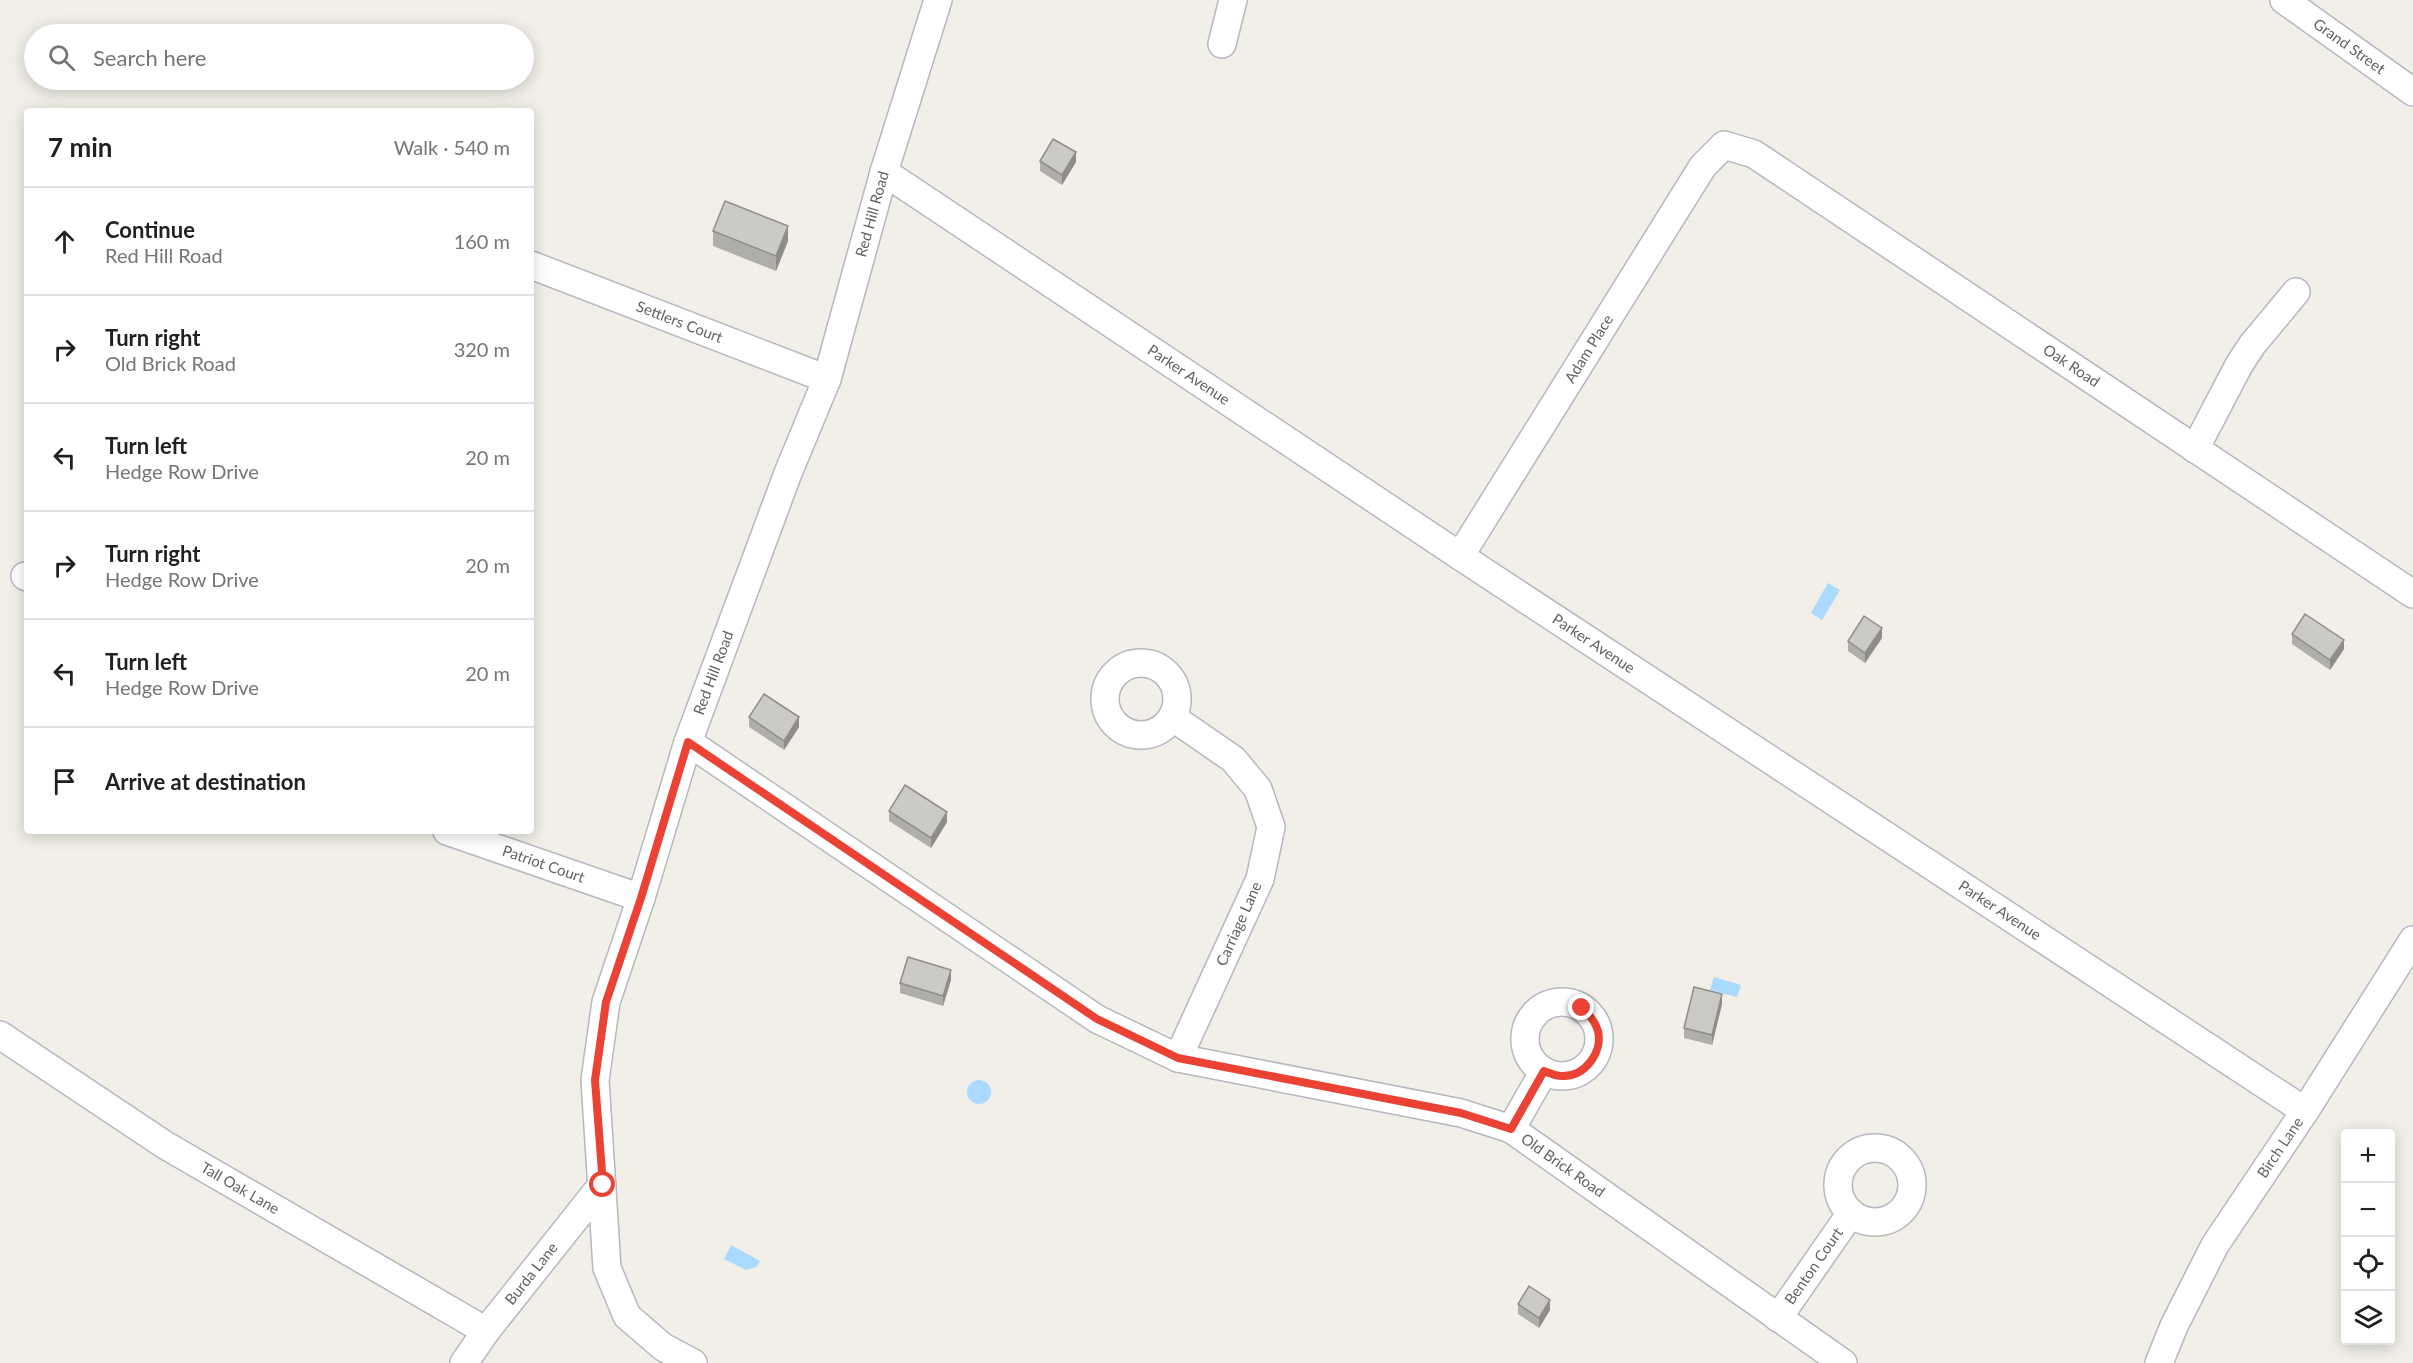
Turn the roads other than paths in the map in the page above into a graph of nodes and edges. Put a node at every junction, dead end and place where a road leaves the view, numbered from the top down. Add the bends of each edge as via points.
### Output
1 (938, 0) edge
2 (1233, 0) edge
3 (2284, 0) edge
4 (1222, 44) dead end
5 (2413, 93) edge
6 (1724, 145) joint
7 (884, 172) junction
8 (534, 267) edge
9 (2296, 292) dead end
10 (827, 379) junction
11 (2195, 449) junction
12 (1460, 556) junction
13 (2413, 594) edge
14 (1172, 717) dead end
15 (688, 742) junction
16 (456, 834) edge
17 (641, 898) junction
18 (2413, 939) edge
19 (0, 1035) edge
20 (1178, 1058) junction
21 (1544, 1071) dead end
22 (2305, 1111) junction
23 (1511, 1129) junction
24 (603, 1185) junction
25 (1851, 1214) dead end
26 (1778, 1318) junction
27 (486, 1331) junction
28 (464, 1363) edge
29 (693, 1363) edge
30 (1843, 1363) edge
31 (2159, 1363) edge

1 - 7 street, Red Hill Road
2 - 4 street
3 - 5 street, Grand Street
6 - 11 street, Oak Road via 1754,154
6 - 12 street, Adam Place via 1702,166
7 - 10 street, Red Hill Road
7 - 12 street, Parker Avenue
8 - 10 street, Settlers Court
9 - 11 street via 2239,365
10 - 15 street, Red Hill Road
11 - 13 street, Oak Road
12 - 22 street, Parker Avenue
14 - 20 street, Carriage Lane via 1233,759 1258,789 1271,827 1260,879
15 - 17 street, Red Hill Road
15 - 20 street, Old Brick Road via 1097,1019
16 - 17 street, Patriot Court
17 - 24 street, Red Hill Road via 606,1002 595,1080
18 - 22 street, Birch Lane
19 - 27 street, Tall Oak Lane via 165,1145
20 - 23 street, Old Brick Road via 1461,1113
21 - 23 street
22 - 31 street, Birch Lane via 2215,1245
23 - 26 street, Old Brick Road
24 - 27 street, Burda Lane
24 - 29 street, Red Hill Road via 607,1268 627,1316 663,1347
25 - 26 street, Benton Court
26 - 30 street, Old Brick Road
27 - 28 street, Burda Lane

